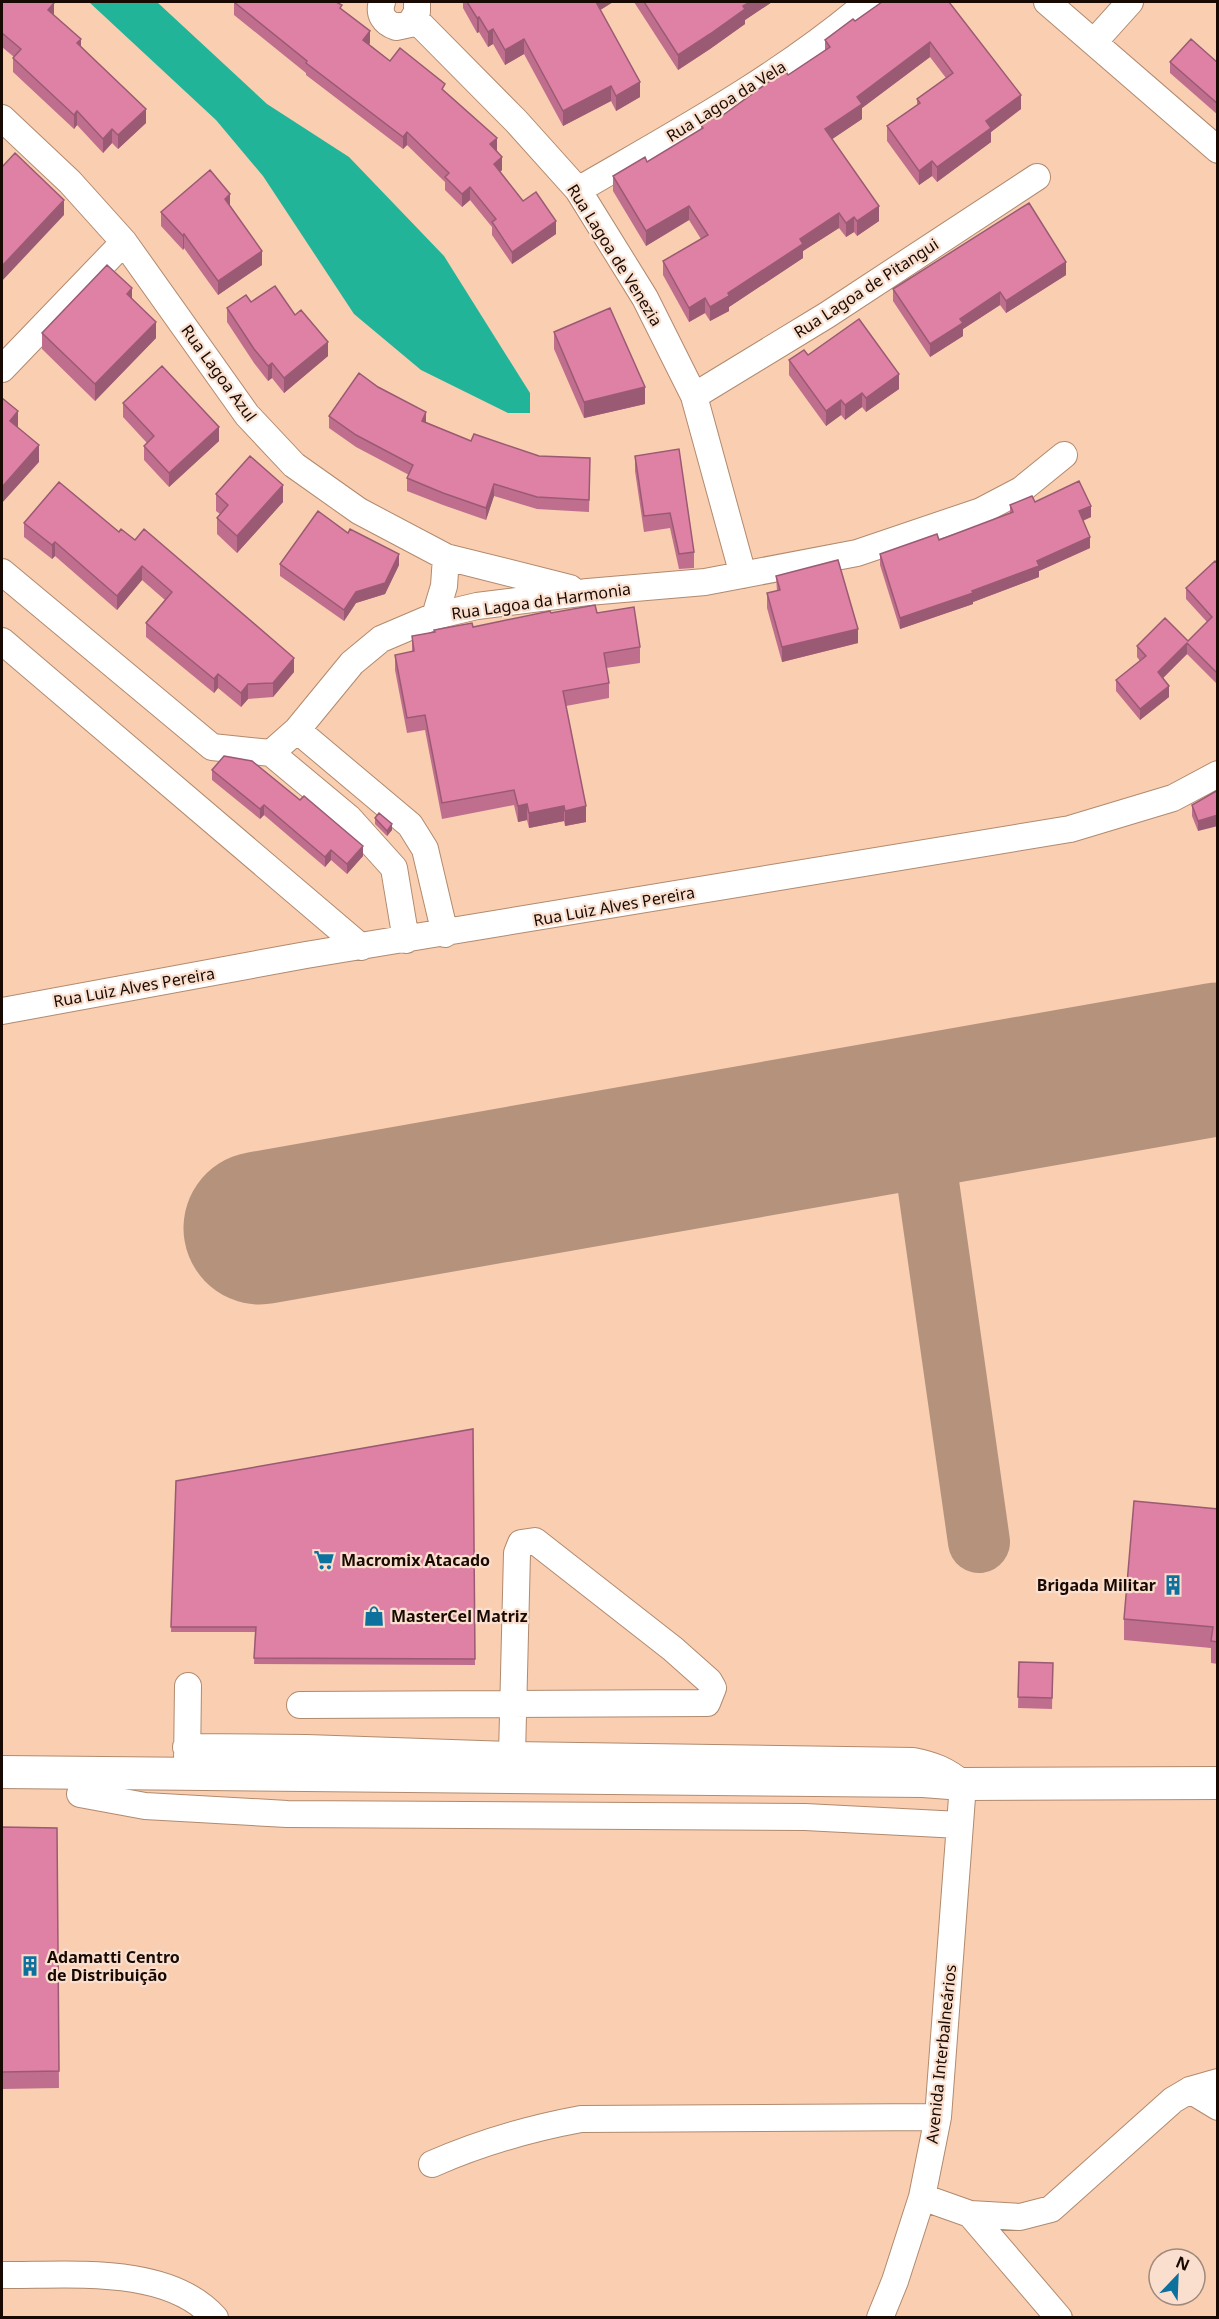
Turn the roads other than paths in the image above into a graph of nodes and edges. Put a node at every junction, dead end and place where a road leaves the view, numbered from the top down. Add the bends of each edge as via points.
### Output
1 (382, 2) edge
2 (868, 2) edge
3 (1047, 2) edge
4 (1130, 2) edge
5 (418, 7) edge
6 (1094, 42) junction
7 (2, 118) edge
8 (1218, 150) edge
9 (1037, 177) dead end
10 (578, 190) junction
11 (124, 242) junction
12 (2, 369) edge
13 (694, 396) junction
14 (1064, 455) dead end
15 (446, 557) junction
16 (2, 572) edge
17 (743, 575) junction
18 (588, 592) junction
19 (435, 616) junction
20 (2, 642) edge
21 (297, 730) junction
22 (271, 753) junction
23 (1218, 774) edge
24 (371, 793) junction
25 (349, 818) junction
26 (424, 849) junction
27 (394, 868) junction
28 (445, 934) junction
29 (406, 940) junction
30 (361, 947) junction
31 (2, 1011) edge
32 (188, 1686) dead end
33 (300, 1705) dead end
34 (513, 1705) junction
35 (512, 1755) junction
36 (187, 1761) junction
37 (307, 1762) junction
38 (2, 1772) edge
39 (1218, 1783) edge
40 (2, 1793) edge
41 (80, 1794) junction
42 (1218, 1802) edge
43 (962, 1803) junction
44 (1218, 2082) edge
45 (1190, 2090) junction
46 (1218, 2107) edge
47 (938, 2117) junction
48 (432, 2164) dead end
49 (922, 2198) junction
50 (970, 2214) junction
51 (2, 2275) edge
52 (215, 2318) edge
53 (880, 2318) edge
54 (1059, 2318) edge

1 - 5 street via 381,13 389,25 403,27
2 - 10 street, Rua Lagoa da Vela via 789,62
3 - 6 street
4 - 6 street
5 - 10 street, Rua Lagoa de Venezia
6 - 8 street
7 - 11 street, Rua Lagoa Azul via 70,182
9 - 13 street, Rua Lagoa de Pitangui via 827,315
10 - 13 street, Rua Lagoa de Venezia via 645,298
11 - 12 street
11 - 15 street, Rua Lagoa Azul via 247,415 294,465 359,511
13 - 17 street, Rua Lagoa de Venezia
14 - 17 street, Rua Lagoa da Harmonia via 1021,490 981,511 857,553
15 - 18 street, Rua Lagoa Azul
15 - 19 street via 444,586
16 - 22 street via 212,747
17 - 18 street, Rua Lagoa da Harmonia
18 - 19 street, Rua Lagoa da Harmonia via 477,606
19 - 21 street, Rua Lagoa da Harmonia via 381,639 352,663
20 - 30 street
21 - 22 street, Rua Lagoa da Harmonia
21 - 24 street
22 - 25 street
23 - 28 street, Rua Luiz Alves Pereira via 1173,798 1070,829
24 - 25 street
24 - 26 street via 410,825
25 - 27 street
26 - 27 street
26 - 28 street
27 - 29 street
28 - 29 street, Rua Luiz Alves Pereira
29 - 30 street, Rua Luiz Alves Pereira
30 - 31 street, Rua Luiz Alves Pereira
32 - 36 street
33 - 34 street
34 - 34 street via 517,1553 527,1540 535,1541 673,1649 713,1688 707,1703
34 - 35 street
35 - 37 street
35 - 43 street via 913,1761 949,1772
36 - 37 main road
36 - 38 main road
37 - 43 main road
39 - 43 main road
40 - 41 main road
41 - 43 main road
41 - 43 street via 145,1806 287,1814 805,1817
42 - 43 main road
43 - 47 street, Avenida Interbalneários
44 - 45 street
45 - 46 street
45 - 50 street via 1173,2100 1051,2209 1020,2217
47 - 48 street via 580,2119 482,2142
47 - 49 street, Avenida Interbalneários
49 - 50 street
49 - 53 street, Avenida Interbalneários
50 - 54 street
51 - 52 street via 124,2277 168,2287 203,2304

